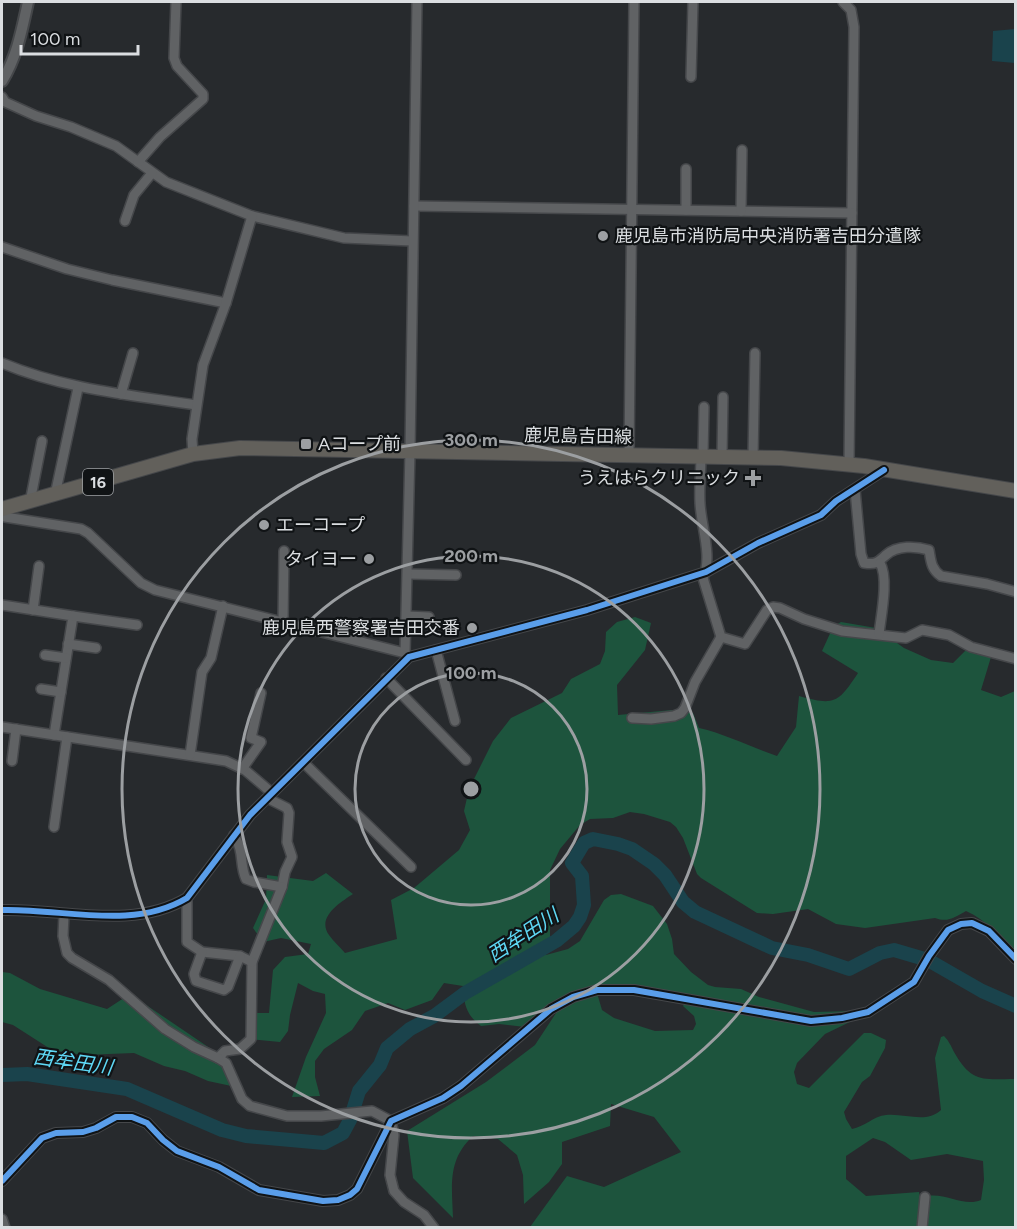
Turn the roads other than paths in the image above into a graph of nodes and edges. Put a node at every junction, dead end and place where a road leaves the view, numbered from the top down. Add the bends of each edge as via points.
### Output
1 (28, 2) edge
2 (176, 2) edge
3 (417, 2) edge
4 (634, 2) edge
5 (693, 2) edge
6 (843, 2) edge
7 (691, 77) dead end
8 (2, 81) edge
9 (2, 97) edge
10 (742, 150) dead end
11 (138, 162) junction
12 (686, 169) dead end
13 (152, 173) junction
14 (414, 206) junction
15 (632, 209) junction
16 (686, 210) junction
17 (741, 211) junction
18 (852, 213) junction
19 (252, 216) junction
20 (125, 220) dead end
21 (412, 241) junction
22 (2, 247) edge
23 (226, 303) junction
24 (133, 353) dead end
25 (755, 353) dead end
26 (2, 363) edge
27 (78, 388) junction
28 (121, 394) junction
29 (723, 397) dead end
30 (196, 405) junction
31 (704, 407) dead end
32 (42, 441) dead end
33 (410, 451) junction
34 (193, 454) junction
35 (629, 454) junction
36 (702, 455) junction
37 (722, 456) junction
38 (753, 457) junction
39 (849, 464) junction
40 (884, 470) junction
41 (855, 490) junction
42 (1016, 491) edge
43 (55, 495) junction
44 (30, 502) junction
45 (2, 509) edge
46 (2, 515) edge
47 (284, 551) dead end
48 (880, 562) junction
49 (39, 566) dead end
50 (706, 572) junction
51 (408, 574) junction
52 (456, 575) dead end
53 (1016, 592) edge
54 (2, 605) edge
55 (223, 606) junction
56 (33, 610) junction
57 (73, 616) junction
58 (407, 616) junction
59 (429, 617) dead end
60 (283, 622) junction
61 (137, 625) dead end
62 (879, 634) junction
63 (722, 638) junction
64 (68, 644) junction
65 (96, 648) dead end
66 (436, 650) junction
67 (45, 655) dead end
68 (407, 655) junction
69 (66, 658) junction
70 (1016, 659) edge
71 (386, 678) junction
72 (41, 689) dead end
73 (61, 692) junction
74 (261, 693) dead end
75 (632, 718) dead end
76 (455, 722) dead end
77 (2, 727) edge
78 (16, 729) junction
79 (54, 735) junction
80 (67, 737) junction
81 (190, 755) junction
82 (466, 760) dead end
83 (12, 761) dead end
84 (304, 763) junction
85 (242, 768) junction
86 (270, 796) junction
87 (54, 827) dead end
88 (234, 836) junction
89 (411, 867) dead end
90 (282, 887) junction
91 (187, 898) junction
92 (2, 910) edge
93 (64, 914) junction
94 (202, 952) junction
95 (240, 956) junction
96 (1016, 959) edge
97 (252, 962) junction
98 (218, 1058) junction
99 (391, 1121) junction
100 (2, 1181) edge
101 (925, 1197) dead end
102 (2, 1219) edge
103 (5, 1227) edge
104 (434, 1227) edge
105 (922, 1227) edge

1 - 8 street via 16,51
2 - 11 street via 174,58 203,99
3 - 14 street
4 - 15 street
5 - 7 street
6 - 18 street via 851,10 854,27
9 - 11 street via 36,116 104,140
10 - 17 street
11 - 13 street
12 - 16 street
13 - 19 street
13 - 20 street via 134,195
14 - 15 street
14 - 21 street
15 - 16 street
15 - 35 street
16 - 17 street
17 - 18 street
18 - 39 street
19 - 21 street via 344,238
19 - 23 street
21 - 33 street
22 - 23 street via 68,269
23 - 30 street via 203,365
24 - 28 street
25 - 38 street
26 - 27 street
27 - 28 street
27 - 43 street
28 - 30 street
29 - 37 street
30 - 34 street
31 - 36 street
32 - 44 street
33 - 34 main road, 鹿児島吉田線 / 16 via 240,448
33 - 35 main road, 鹿児島吉田線 / 16
33 - 51 street
34 - 43 main road, 鹿児島吉田線 / 16
35 - 36 main road, 鹿児島吉田線 / 16
36 - 37 main road, 鹿児島吉田線 / 16
36 - 50 street via 700,499
37 - 38 main road, 鹿児島吉田線 / 16
38 - 39 main road, 鹿児島吉田線 / 16
39 - 40 main road, 鹿児島吉田線 / 16
40 - 41 street
40 - 42 main road, 鹿児島吉田線 / 16
41 - 48 street via 861,554 864,562
41 - 50 street via 820,515
43 - 44 main road, 鹿児島吉田線 / 16
44 - 45 main road, 鹿児島吉田線 / 16
46 - 55 street via 81,529 141,583
47 - 60 street
48 - 53 street via 901,548 919,547 929,550 935,572 941,576
48 - 62 street via 884,585
49 - 56 street
50 - 63 street via 703,578
50 - 66 street via 587,610
51 - 52 street
51 - 58 street
54 - 56 street
55 - 60 street
55 - 81 street via 211,658 202,672
56 - 57 street
57 - 61 street
57 - 64 street
58 - 59 street
58 - 68 street
60 - 68 street
62 - 63 street via 842,631 773,607 745,644
62 - 70 street via 906,638 922,630 949,634 971,647
63 - 75 street via 681,713
64 - 65 street
64 - 69 street
66 - 68 street
66 - 76 street
67 - 69 street
68 - 71 street
69 - 73 street
71 - 82 street
71 - 84 street
72 - 73 street
73 - 79 street
74 - 85 street via 251,738 261,742
77 - 78 street
78 - 79 street
78 - 83 street
79 - 80 street
80 - 81 street
80 - 87 street
81 - 85 street
84 - 86 street
84 - 89 street
85 - 86 street
86 - 88 street
86 - 90 street via 289,813 287,842 292,857
88 - 90 street via 240,846 246,879
88 - 91 street
90 - 97 street
91 - 93 street via 158,912
91 - 94 street via 187,942
92 - 93 street
93 - 98 street via 63,936 72,958 109,980 165,1029
94 - 95 street
94 - 95 street via 194,974 196,981 224,990
95 - 97 street
96 - 99 street via 989,931 972,923 961,924 950,928 915,982 868,1012 811,1021 634,990 585,993 551,1009 443,1098
97 - 98 street via 250,1039 240,1048 225,1050
98 - 99 street via 226,1064 242,1099 250,1106 287,1116 372,1111
99 - 100 street via 357,1190 338,1200 259,1190 219,1167 177,1151 147,1123 116,1116 83,1132 42,1138
99 - 104 street via 394,1135 390,1175 394,1191
101 - 105 street
102 - 103 street

